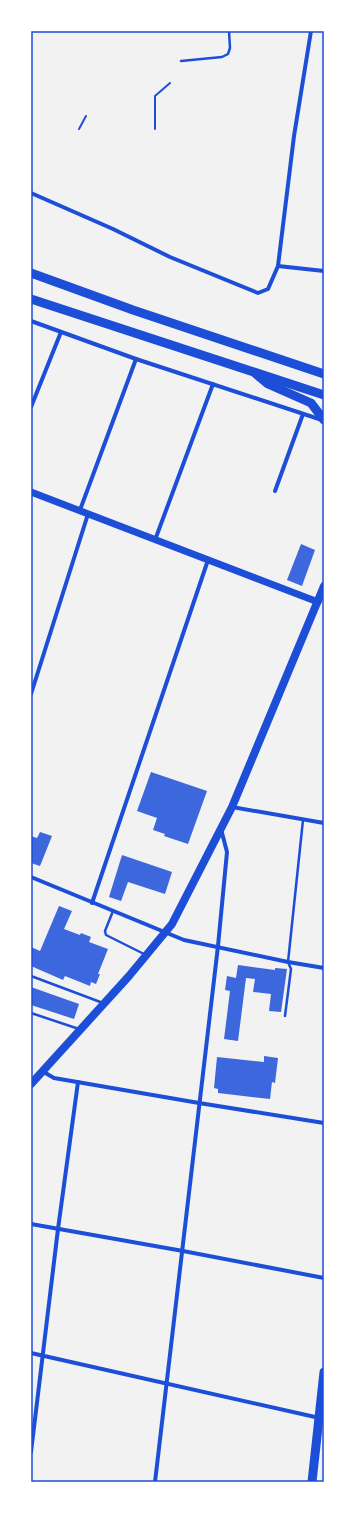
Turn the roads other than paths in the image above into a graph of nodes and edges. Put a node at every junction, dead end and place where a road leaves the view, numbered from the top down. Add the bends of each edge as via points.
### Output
1 (229, 31) edge
2 (311, 31) edge
3 (181, 61) dead end
4 (31, 193) edge
5 (278, 266) junction
6 (324, 271) edge
7 (31, 273) edge
8 (31, 299) edge
9 (31, 321) edge
10 (60, 332) junction
11 (136, 358) junction
12 (252, 371) junction
13 (324, 374) edge
14 (213, 384) junction
15 (324, 395) edge
16 (31, 407) edge
17 (303, 414) junction
18 (324, 420) edge
19 (275, 491) dead end
20 (31, 492) edge
21 (80, 510) junction
22 (88, 513) junction
23 (155, 540) junction
24 (208, 560) junction
25 (324, 586) edge
26 (318, 602) junction
27 (31, 694) edge
28 (232, 807) junction
29 (304, 819) junction
30 (324, 823) edge
31 (221, 829) junction
32 (31, 877) edge
33 (92, 903) junction
34 (113, 911) junction
35 (165, 933) junction
36 (218, 946) junction
37 (146, 956) junction
38 (288, 962) junction
39 (324, 968) edge
40 (31, 976) edge
41 (104, 1003) junction
42 (31, 1013) edge
43 (285, 1016) dead end
44 (80, 1030) junction
45 (42, 1071) junction
46 (78, 1082) junction
47 (31, 1084) edge
48 (199, 1103) junction
49 (324, 1123) edge
50 (31, 1224) edge
51 (58, 1229) junction
52 (183, 1250) junction
53 (324, 1278) edge
54 (31, 1353) edge
55 (42, 1356) junction
56 (324, 1372) edge
57 (167, 1384) junction
58 (322, 1419) edge
59 (31, 1452) edge
60 (155, 1482) edge
61 (312, 1482) edge

1 - 3 lane via 228,54 222,57
2 - 5 street via 294,136
4 - 5 street via 170,257 258,293 268,289
5 - 6 street
7 - 13 main road
8 - 12 main road
9 - 10 street
10 - 11 street
10 - 16 street
11 - 14 street
11 - 21 street
12 - 15 main road
12 - 18 main road via 268,384 311,404
14 - 17 street
14 - 23 street
17 - 18 street
17 - 19 street
20 - 21 street
21 - 22 street
22 - 23 street
22 - 27 street
23 - 24 street
24 - 26 street
24 - 33 street
25 - 26 main road
26 - 28 main road
28 - 29 street
28 - 31 main road
29 - 30 street
29 - 38 lane
31 - 35 main road
31 - 36 street via 227,852
32 - 33 street
33 - 34 street
34 - 35 street
34 - 37 lane via 106,934
35 - 36 street via 184,940
35 - 37 main road
36 - 38 street
36 - 48 street
37 - 41 main road
38 - 39 street
38 - 43 lane via 290,969
40 - 41 lane
41 - 44 main road
42 - 44 lane
44 - 45 main road
45 - 46 street via 54,1078
45 - 47 main road
46 - 48 street
46 - 51 street
48 - 49 street
48 - 52 street
50 - 51 street
51 - 52 street
51 - 55 street
52 - 53 street
52 - 57 street
54 - 55 street
55 - 57 street
55 - 59 street
56 - 58 main road
57 - 58 street
57 - 60 street
58 - 61 main road

